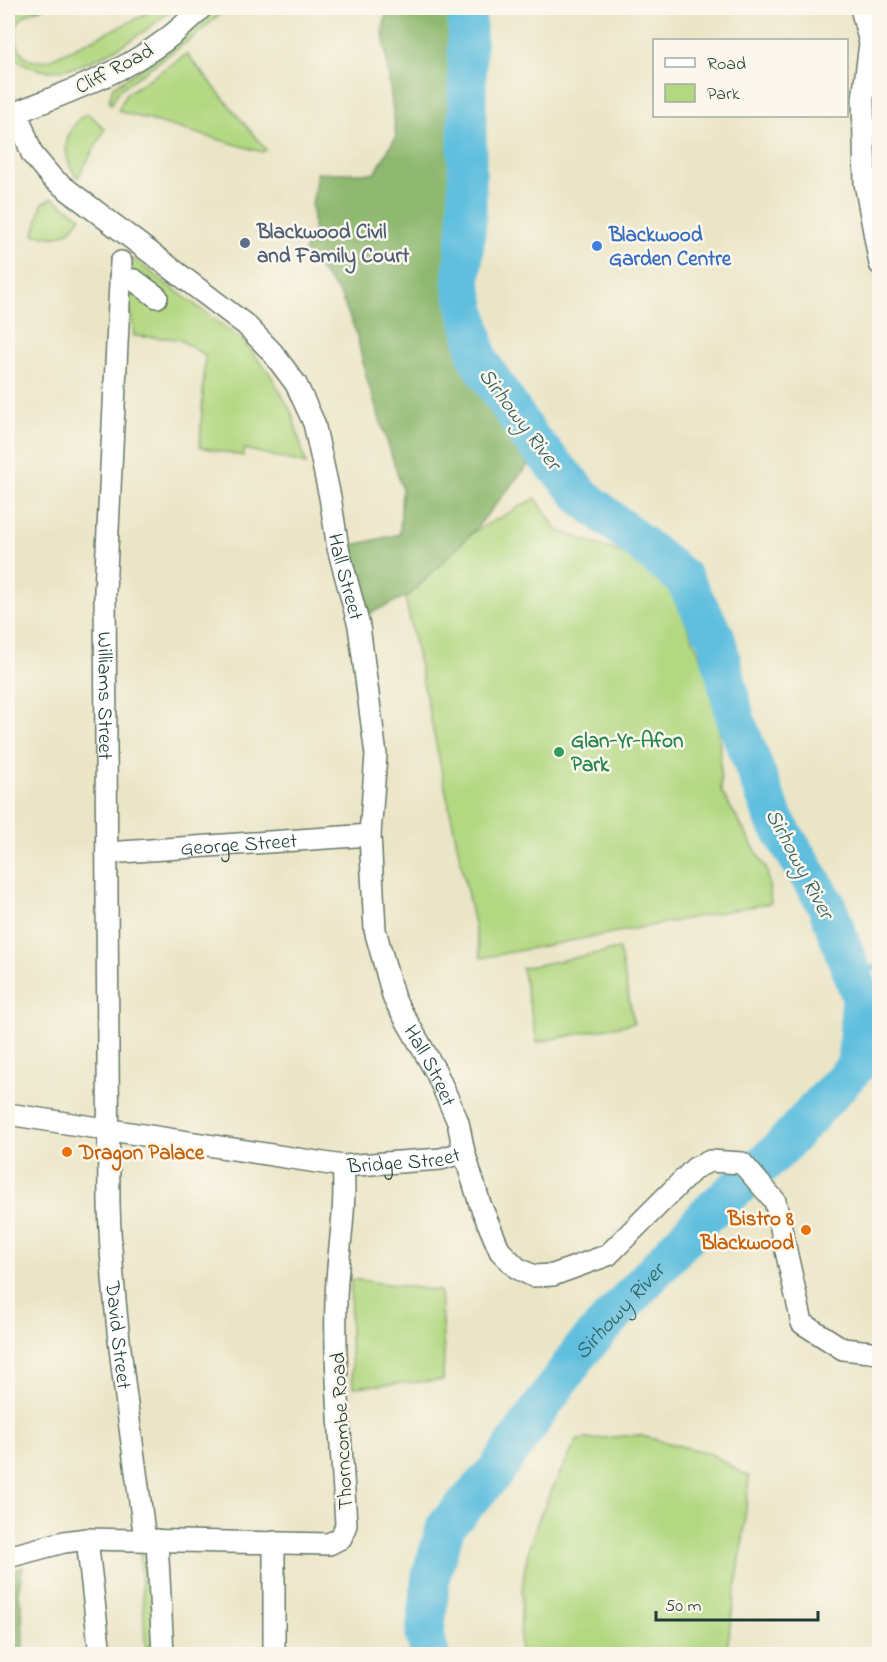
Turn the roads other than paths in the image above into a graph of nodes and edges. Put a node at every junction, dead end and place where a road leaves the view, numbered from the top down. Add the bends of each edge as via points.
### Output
1 (201, 8) edge
2 (861, 8) edge
3 (17, 112) joint
4 (879, 264) edge
5 (157, 297) dead end
6 (370, 835) junction
7 (107, 853) junction
8 (8, 1114) edge
9 (109, 1129) junction
10 (464, 1152) junction
11 (343, 1166) junction
12 (879, 1353) edge
13 (87, 1539) junction
14 (151, 1540) junction
15 (274, 1542) junction
16 (8, 1557) edge
17 (100, 1654) edge
18 (163, 1654) edge
19 (274, 1654) edge

1 - 3 street, Cliff Road via 158,46 121,70
2 - 4 street via 870,43 862,99 865,183
3 - 6 street, Hall Street via 32,154 52,178 246,325 296,384 314,423 338,548 358,626 376,755
5 - 7 street, Williams Street via 120,270 105,591
6 - 7 street, George Street
6 - 10 street, Hall Street via 375,930 394,999 436,1072 458,1122
7 - 9 street, Williams Street
8 - 9 street, Bridge Street
9 - 11 street, Bridge Street
9 - 14 street, David Street via 110,1240 122,1356
10 - 11 street, Bridge Street via 441,1159
10 - 12 street, Bridge Street via 500,1251 517,1268 533,1276 553,1275 608,1255 695,1168 710,1161 742,1163 775,1201 802,1323 843,1349
11 - 15 street, Thorncombe Road via 336,1338 346,1525 341,1538 329,1544
13 - 14 street, Thorncombe Road
13 - 16 street, Thorncombe Road
13 - 17 street
14 - 15 street, Thorncombe Road
14 - 18 street, David Street
15 - 19 street

